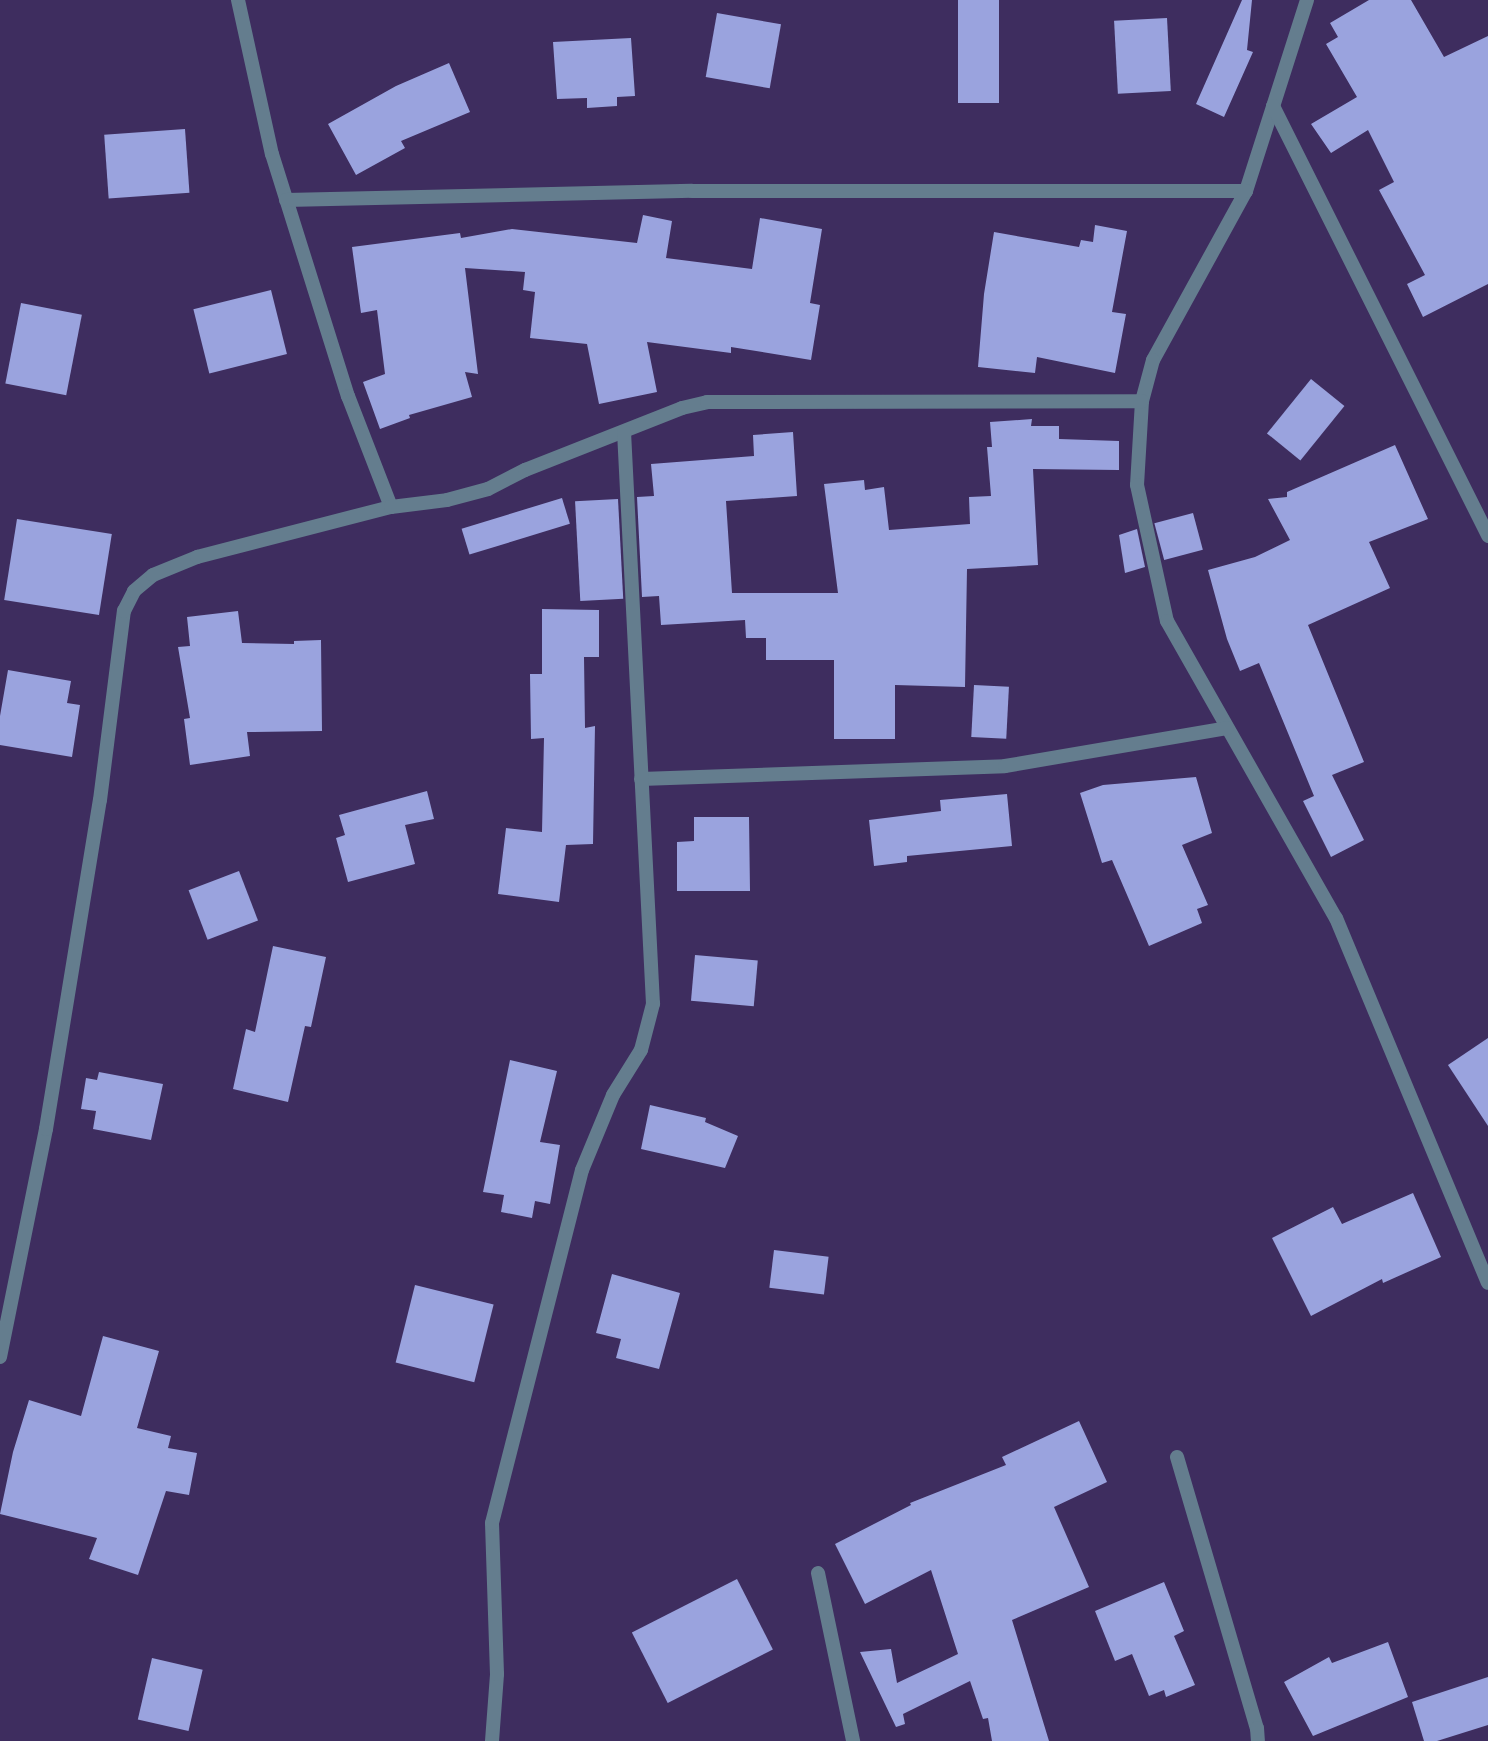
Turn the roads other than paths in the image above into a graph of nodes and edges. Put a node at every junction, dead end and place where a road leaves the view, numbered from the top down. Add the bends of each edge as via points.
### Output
1 (238, 0) edge
2 (1307, 0) edge
3 (1273, 106) junction
4 (1246, 191) junction
5 (286, 200) junction
6 (1142, 401) junction
7 (624, 432) junction
8 (391, 507) junction
9 (1488, 536) edge
10 (1227, 728) junction
11 (640, 779) junction
12 (1488, 1283) edge
13 (0, 1357) edge
14 (1177, 1457) dead end
15 (818, 1573) dead end
16 (492, 1741) edge
17 (853, 1741) edge
18 (1258, 1741) edge

1 - 5 street
2 - 3 street
3 - 4 street
3 - 9 street
4 - 5 street via 692,191
4 - 6 street via 1153,360
5 - 8 street via 348,396
6 - 7 street via 707,402
6 - 10 street via 1137,485 1167,621
7 - 8 street via 524,470 488,489
7 - 11 street
8 - 13 street via 197,557 153,575 134,591 124,611 100,800 53,1088
10 - 11 street via 1005,766
10 - 12 street via 1336,918
11 - 16 street via 653,1004 642,1050 613,1095 582,1170 492,1523 497,1660
14 - 18 street
15 - 17 street

